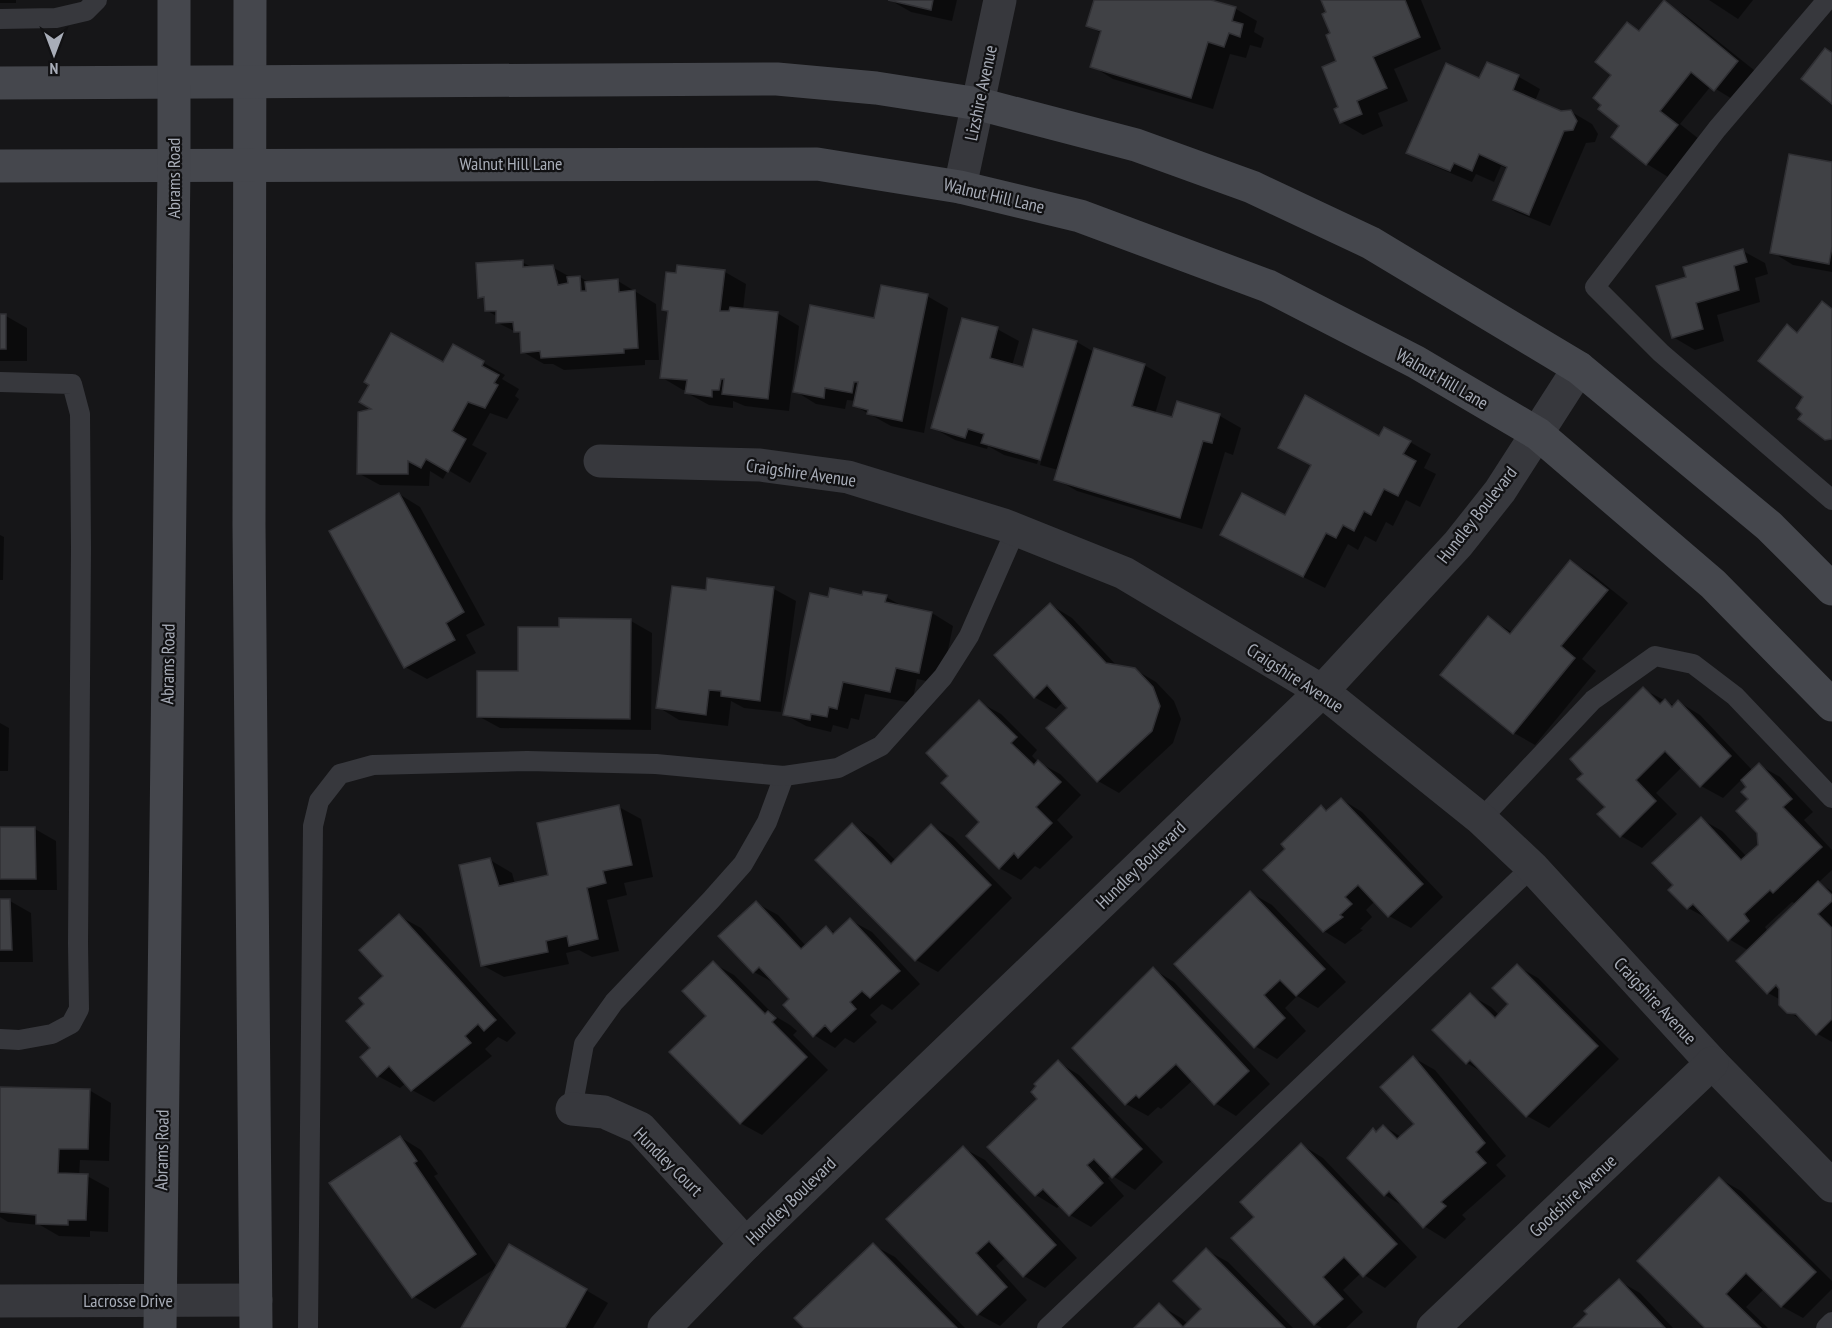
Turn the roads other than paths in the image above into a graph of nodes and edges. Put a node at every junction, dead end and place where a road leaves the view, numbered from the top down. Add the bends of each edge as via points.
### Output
1 (97, 0) edge
2 (174, 0) edge
3 (250, 0) edge
4 (1000, 0) edge
5 (1827, 0) edge
6 (0, 19) edge
7 (174, 82) junction
8 (250, 82) junction
9 (0, 83) edge
10 (979, 104) junction
11 (174, 165) junction
12 (251, 165) junction
13 (0, 166) edge
14 (960, 187) junction
15 (1580, 368) junction
16 (0, 382) edge
17 (1538, 434) junction
18 (600, 461) dead end
19 (1832, 500) edge
20 (1016, 530) junction
21 (1832, 589) edge
22 (1322, 691) junction
23 (1832, 705) edge
24 (784, 776) junction
25 (1832, 798) edge
26 (1480, 819) junction
27 (1532, 867) junction
28 (0, 1039) edge
29 (1712, 1063) junction
30 (572, 1109) joint
31 (1832, 1186) edge
32 (746, 1244) junction
33 (0, 1300) edge
34 (160, 1314) edge
35 (256, 1314) edge
36 (1832, 1322) edge
37 (308, 1328) edge
38 (664, 1328) edge
39 (1047, 1328) edge
40 (1433, 1328) edge
41 (1826, 1328) edge

1 - 6 lane via 87,11 56,18
2 - 7 main road, Abrams Road
3 - 8 main road
4 - 10 street, Lizshire Avenue
5 - 19 lane via 1717,129 1595,286 1661,353
7 - 8 main road
7 - 9 main road
7 - 11 main road, Abrams Road
8 - 10 main road via 777,79 876,88
8 - 12 main road
10 - 14 street, Lizshire Avenue
10 - 15 main road via 1136,145 1252,187 1371,243
11 - 12 main road, Walnut Hill Lane
11 - 13 main road, Walnut Hill Lane
11 - 34 main road, Abrams Road
12 - 14 main road, Walnut Hill Lane via 817,164
12 - 35 main road via 249,537
14 - 17 main road, Walnut Hill Lane via 1080,216 1269,286 1416,362
15 - 17 street, Hundley Boulevard
15 - 21 main road via 1769,526
16 - 28 lane via 72,384 80,414 81,537 79,1009 71,1024 51,1034
17 - 22 street, Hundley Boulevard via 1458,544
17 - 23 main road, Walnut Hill Lane via 1713,584
18 - 20 street, Craigshire Avenue via 760,465 848,477
20 - 22 street, Craigshire Avenue via 1124,573
20 - 24 lane via 969,636 943,677 881,746 838,768
22 - 26 street, Craigshire Avenue
22 - 32 street, Hundley Boulevard
24 - 30 lane via 767,822 743,864 614,1002 584,1044
24 - 37 lane via 656,764 527,761 373,765 340,774 319,801 313,826
25 - 26 lane via 1735,696 1693,664 1655,656 1593,700
26 - 27 street, Craigshire Avenue
27 - 29 street, Craigshire Avenue
27 - 39 lane
29 - 31 street, Craigshire Avenue
29 - 40 street, Goodshire Avenue
30 - 32 street, Hundley Court via 604,1112 640,1128
32 - 38 street, Hundley Boulevard
33 - 34 street, Lacrosse Drive
34 - 35 street, Lacrosse Drive
36 - 41 lane

